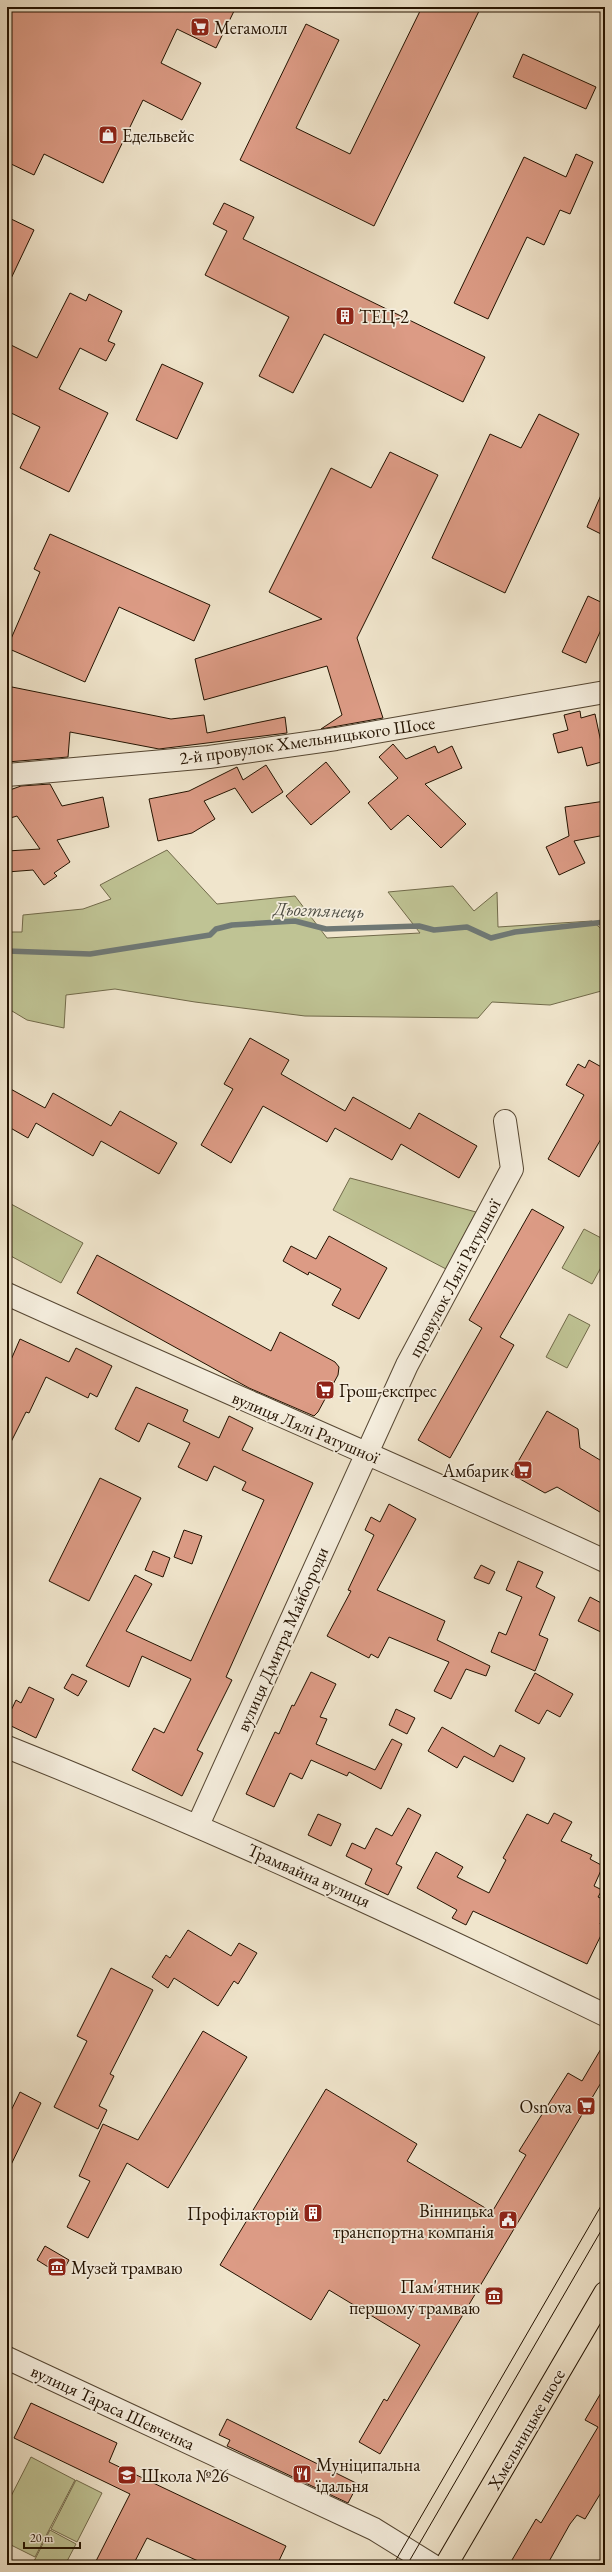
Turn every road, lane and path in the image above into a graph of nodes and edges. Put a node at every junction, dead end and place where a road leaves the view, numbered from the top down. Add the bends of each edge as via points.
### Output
1 (605, 692) edge
2 (7, 775) edge
3 (505, 1122) dead end
4 (7, 1294) edge
5 (366, 1452) junction
6 (605, 1561) edge
7 (7, 1747) edge
8 (198, 1825) junction
9 (605, 2015) edge
10 (605, 2293) edge
11 (7, 2358) edge
12 (432, 2565) edge
13 (446, 2565) edge

1 - 2 street, 2-й провулок Хмельницького Шосе via 336,739 216,756
3 - 5 street, провулок Лялі Ратушної via 512,1169 407,1365
4 - 5 street, вулиця Лялі Ратушної via 211,1386
5 - 6 street, вулиця Лялі Ратушної
5 - 8 street, вулиця Дмитра Майбороди
7 - 8 street, Трамвайна вулиця
8 - 9 street, Трамвайна вулиця via 392,1912
10 - 13 main road, Хмельницьке шосе
11 - 12 street, вулиця Тараса Шевченка via 374,2529

